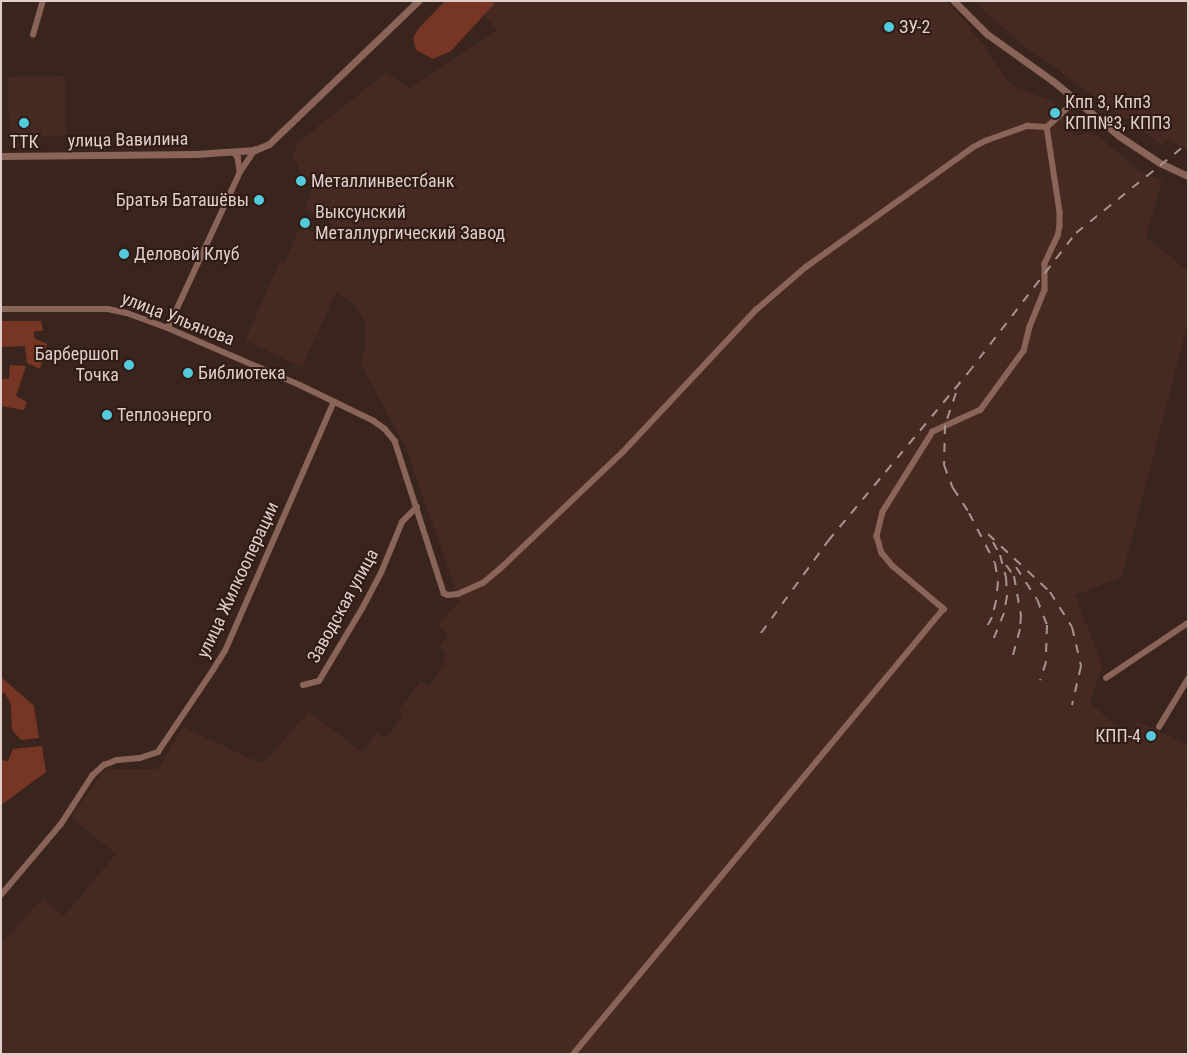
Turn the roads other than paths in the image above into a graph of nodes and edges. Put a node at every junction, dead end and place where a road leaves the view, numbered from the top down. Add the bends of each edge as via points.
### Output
1 (43, 1) edge
2 (418, 1) edge
3 (954, 1) edge
4 (33, 35) dead end
5 (1076, 100) junction
6 (1048, 127) junction
7 (256, 150) junction
8 (234, 153) junction
9 (1, 156) edge
10 (240, 172) junction
11 (1188, 176) edge
12 (1, 310) edge
13 (168, 328) junction
14 (334, 402) junction
15 (417, 507) junction
16 (1188, 623) edge
17 (1106, 678) dead end
18 (1188, 679) edge
19 (303, 685) dead end
20 (1159, 727) dead end
21 (1, 895) edge
22 (574, 1054) edge

1 - 4 street
2 - 7 street via 269,144
3 - 5 street via 987,34
5 - 6 street
5 - 11 street via 1119,136 1160,163
6 - 15 street, улица Ульянова via 1027,126 972,148 806,267 756,310 623,452 483,583 458,594 444,593
6 - 22 street via 1060,226 1045,264 1045,290 1024,351 981,410 934,432 883,512 877,536 882,553 893,566 944,608
7 - 8 street, улица Вавилина
7 - 10 street
8 - 9 street, улица Вавилина
8 - 10 street via 238,157
10 - 13 street
12 - 13 street, улица Ульянова via 108,309
13 - 14 street, улица Ульянова
14 - 15 street, улица Ульянова via 374,421 395,440
14 - 21 street, улица Жилкооперации via 225,651 158,752 104,765 92,776 61,824
15 - 19 street, Заводская улица via 402,522 369,595 319,681
16 - 17 street
18 - 20 street

